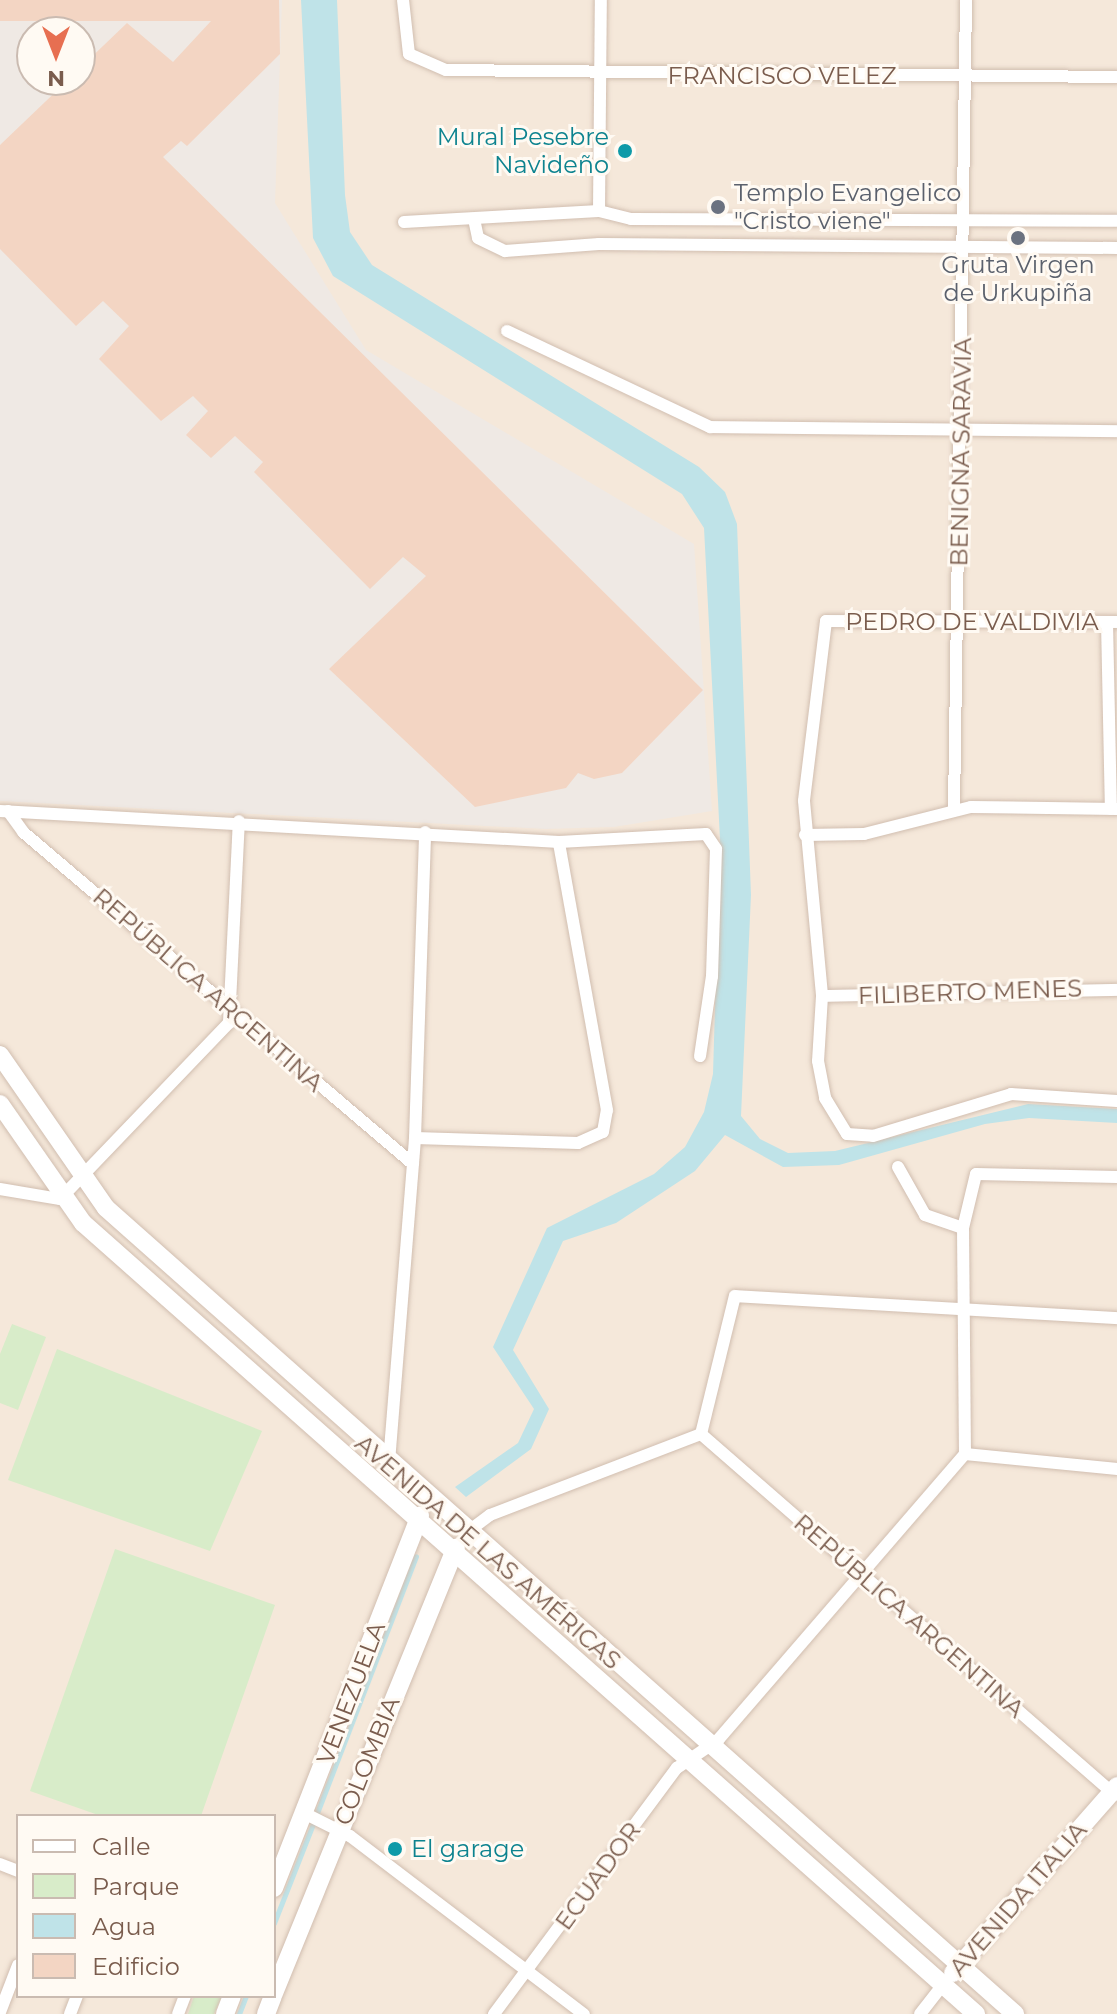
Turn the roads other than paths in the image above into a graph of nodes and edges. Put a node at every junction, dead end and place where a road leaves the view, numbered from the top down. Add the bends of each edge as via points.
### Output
1 (403, 0) edge
2 (601, 0) edge
3 (966, 0) edge
4 (964, 76) junction
5 (599, 77) junction
6 (1117, 77) edge
7 (599, 211) junction
8 (474, 219) junction
9 (964, 220) junction
10 (1117, 221) edge
11 (404, 222) dead end
12 (964, 246) junction
13 (1117, 248) edge
14 (507, 331) dead end
15 (961, 429) junction
16 (1117, 431) edge
17 (957, 620) junction
18 (1112, 622) edge
19 (954, 809) junction
20 (1114, 809) edge
21 (4, 811) edge
22 (239, 821) junction
23 (425, 832) junction
24 (805, 835) junction
25 (559, 842) junction
26 (1117, 990) edge
27 (822, 996) junction
28 (235, 1011) junction
29 (0, 1055) edge
30 (700, 1056) dead end
31 (1117, 1101) edge
32 (0, 1104) edge
33 (415, 1138) junction
34 (413, 1164) junction
35 (898, 1167) dead end
36 (1117, 1177) edge
37 (82, 1181) junction
38 (0, 1189) edge
39 (60, 1199) junction
40 (963, 1228) junction
41 (965, 1307) junction
42 (1117, 1318) edge
43 (701, 1434) junction
44 (965, 1454) junction
45 (388, 1465) junction
46 (1117, 1469) edge
47 (426, 1498) junction
48 (417, 1524) junction
49 (466, 1533) junction
50 (451, 1555) junction
51 (863, 1575) junction
52 (710, 1747) junction
53 (690, 1759) junction
54 (1115, 1792) edge
55 (304, 1813) junction
56 (339, 1829) junction
57 (276, 1883) edge
58 (960, 1965) junction
59 (16, 1970) edge
60 (528, 1971) junction
61 (943, 1985) junction
62 (276, 1986) edge
63 (0, 2012) edge
64 (494, 2014) edge
65 (584, 2014) edge
66 (920, 2014) edge
67 (976, 2014) edge
68 (1015, 2014) edge

1 - 5 street, FRANCISCO VELEZ via 409,54 446,70
2 - 5 street
3 - 4 street, BENIGNA SARAVIA
4 - 5 street, FRANCISCO VELEZ
4 - 6 street, FRANCISCO VELEZ
4 - 9 street, BENIGNA SARAVIA
5 - 7 street
7 - 8 street
7 - 9 street via 631,219
8 - 11 street
8 - 12 street via 478,238 505,251 599,244
9 - 10 street
9 - 12 street, BENIGNA SARAVIA
12 - 13 street
12 - 15 street, BENIGNA SARAVIA
14 - 15 street via 710,427
15 - 16 street
15 - 17 street, BENIGNA SARAVIA
17 - 18 street, PEDRO DE VALDIVIA
17 - 19 street, BENIGNA SARAVIA
17 - 24 street, PEDRO DE VALDIVIA via 826,621
18 - 20 street
19 - 20 street
19 - 24 street via 864,834
21 - 22 street
21 - 28 street, REPÚBLICA ARGENTINA
22 - 23 street
22 - 28 street
23 - 25 street
23 - 33 street
24 - 27 street
25 - 30 street via 695,832 714,838 712,976
25 - 33 street via 607,1110 603,1132 578,1143
26 - 27 street, FILIBERTO MENES
27 - 31 street via 823,1089 852,1136 990,1097
28 - 34 street, REPÚBLICA ARGENTINA
28 - 37 street
29 - 37 main road, AVENIDA DE LAS AMÉRICAS
32 - 39 main road, AVENIDA DE LAS AMÉRICAS
33 - 34 street
34 - 45 street
35 - 40 street via 925,1215
36 - 40 street via 976,1174
37 - 39 street
37 - 45 main road, AVENIDA DE LAS AMÉRICAS
38 - 39 street
39 - 48 main road, AVENIDA DE LAS AMÉRICAS
40 - 41 street
41 - 42 street
41 - 43 street via 735,1296
41 - 44 street
43 - 49 street via 490,1515
43 - 51 street, REPÚBLICA ARGENTINA
44 - 46 street
44 - 51 street, ECUADOR
45 - 47 main road, AVENIDA DE LAS AMÉRICAS
47 - 48 main road, VENEZUELA
47 - 49 main road, AVENIDA DE LAS AMÉRICAS
48 - 50 main road, AVENIDA DE LAS AMÉRICAS
48 - 55 main road, VENEZUELA
49 - 50 main road, COLOMBIA
49 - 52 main road, AVENIDA DE LAS AMÉRICAS
50 - 53 main road, AVENIDA DE LAS AMÉRICAS
50 - 56 main road, COLOMBIA
51 - 52 street, ECUADOR
51 - 54 street, REPÚBLICA ARGENTINA
52 - 53 street, ECUADOR
52 - 58 main road, AVENIDA DE LAS AMÉRICAS
53 - 60 street, ECUADOR
53 - 61 main road, AVENIDA DE LAS AMÉRICAS
54 - 58 main road, AVENIDA ITALIA
55 - 56 street
55 - 57 main road, VENEZUELA
56 - 60 street
56 - 62 main road, COLOMBIA
58 - 61 main road, AVENIDA ITALIA
58 - 68 main road, AVENIDA DE LAS AMÉRICAS
59 - 63 street
60 - 64 street, ECUADOR
60 - 65 street
61 - 66 street, AVENIDA ITALIA
61 - 67 main road, AVENIDA DE LAS AMÉRICAS

